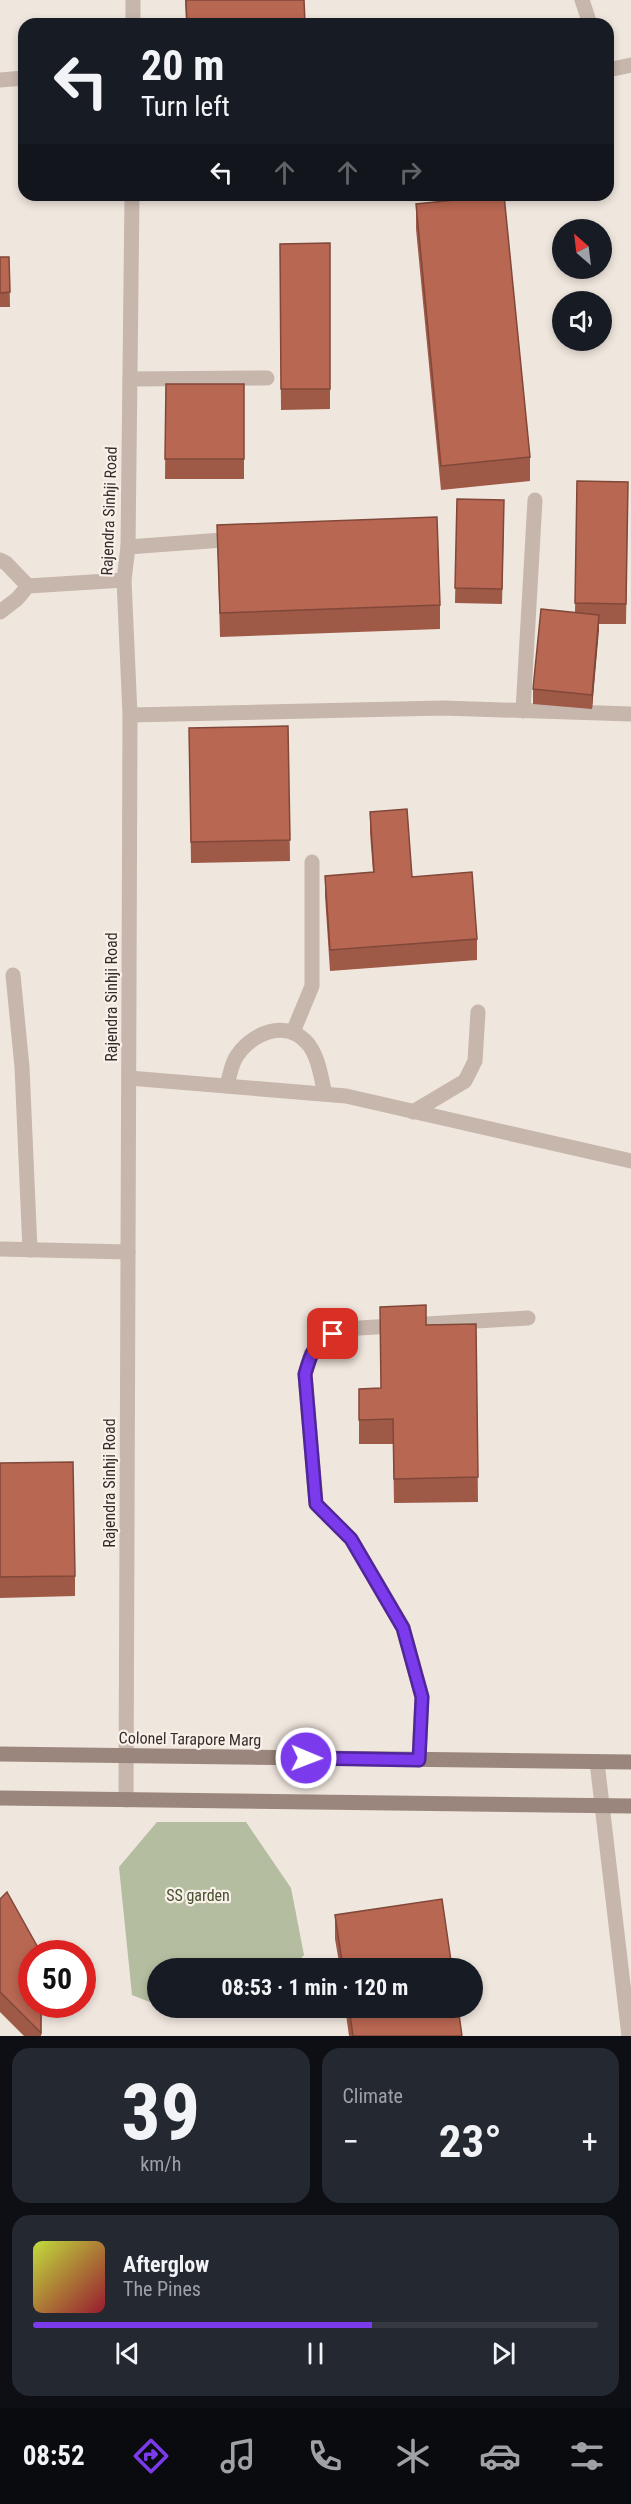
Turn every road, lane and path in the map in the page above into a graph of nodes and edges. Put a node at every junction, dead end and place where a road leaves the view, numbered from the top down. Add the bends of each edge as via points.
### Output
1 (133, 0) edge
2 (582, 0) edge
3 (133, 18) edge
4 (588, 18) edge
5 (631, 65) edge
6 (614, 69) edge
7 (18, 78) edge
8 (0, 80) edge
9 (132, 201) edge
10 (267, 378) dead end
11 (130, 379) junction
12 (534, 500) dead end
13 (256, 538) edge
14 (128, 547) junction
15 (0, 560) edge
16 (124, 580) junction
17 (27, 586) junction
18 (0, 612) edge
19 (523, 711) junction
20 (631, 714) edge
21 (130, 715) junction
22 (312, 862) dead end
23 (13, 975) dead end
24 (478, 1012) dead end
25 (293, 1032) junction
26 (129, 1078) junction
27 (226, 1086) junction
28 (325, 1094) junction
29 (413, 1112) junction
30 (631, 1161) edge
31 (0, 1249) edge
32 (30, 1250) junction
33 (128, 1252) junction
34 (528, 1318) dead end
35 (0, 1754) edge
36 (126, 1756) junction
37 (419, 1760) junction
38 (597, 1762) junction
39 (631, 1762) edge
40 (0, 1798) edge
41 (126, 1800) junction
42 (601, 1805) junction
43 (631, 1806) edge
44 (629, 2026) edge

1 - 3 street
2 - 4 street
5 - 6 street
7 - 8 street
9 - 11 street, Rajendra Sinhji Road
10 - 11 street
11 - 14 street, Rajendra Sinhji Road
12 - 19 street
13 - 14 street
14 - 16 street, Rajendra Sinhji Road
15 - 17 street
16 - 17 street
16 - 21 street, Rajendra Sinhji Road
17 - 18 street
19 - 20 street
19 - 21 street via 442,708
21 - 26 street, Rajendra Sinhji Road
22 - 25 street via 312,986
23 - 32 street via 22,1067
24 - 29 street via 475,1061 465,1081
25 - 27 street via 279,1029 258,1035 234,1060
25 - 28 street via 314,1053
26 - 27 street
26 - 33 street, Rajendra Sinhji Road
27 - 28 street
28 - 29 street
29 - 30 street
31 - 32 street
32 - 33 street
33 - 36 street, Rajendra Sinhji Road
34 - 37 street via 359,1328 333,1334 319,1342 305,1374 316,1504 351,1539 403,1628 422,1697
35 - 36 main road, Colonel Tarapore Marg
36 - 37 main road, Colonel Tarapore Marg
36 - 41 street, Rajendra Sinhji Road
37 - 38 main road, Colonel Tarapore Marg
38 - 39 main road, Colonel Tarapore Marg
38 - 42 street
40 - 41 main road
41 - 42 main road
42 - 43 main road
42 - 44 street

